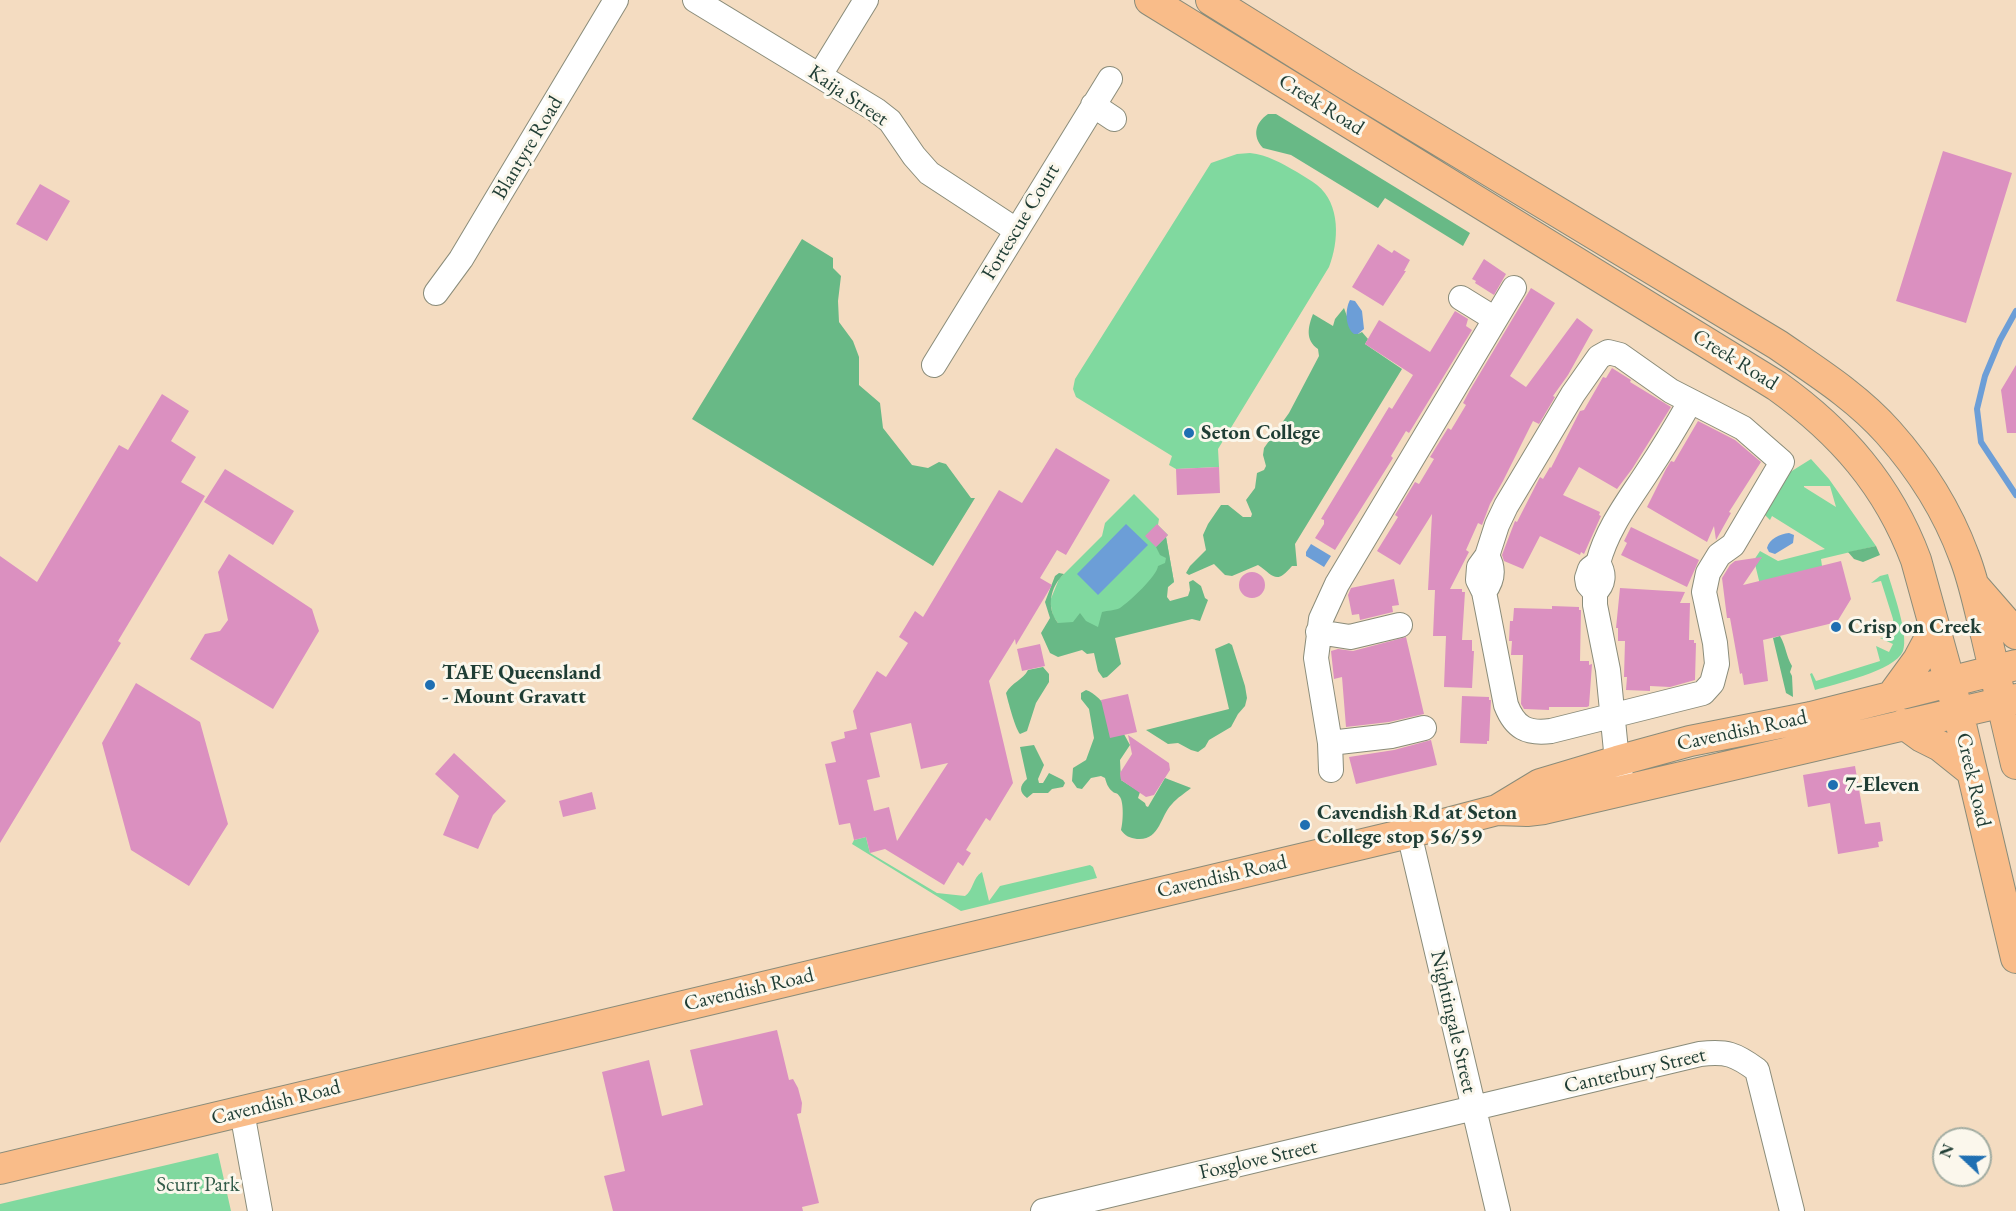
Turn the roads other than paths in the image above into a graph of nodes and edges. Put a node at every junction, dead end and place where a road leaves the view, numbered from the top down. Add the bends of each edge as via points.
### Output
1 (616, 0) edge
2 (695, 0) edge
3 (866, 0) edge
4 (1149, 0) edge
5 (1211, 0) edge
6 (820, 75) junction
7 (1110, 79) dead end
8 (1093, 105) junction
9 (1114, 119) dead end
10 (1016, 230) junction
11 (1514, 288) dead end
12 (436, 293) dead end
13 (1461, 298) dead end
14 (1495, 319) junction
15 (934, 365) dead end
16 (1690, 402) junction
17 (1974, 586) junction
18 (1400, 625) dead end
19 (1935, 628) junction
20 (1318, 632) junction
21 (2016, 634) edge
22 (2005, 668) edge
23 (1950, 682) junction
24 (1891, 697) junction
25 (2009, 701) edge
26 (1958, 712) junction
27 (1613, 717) junction
28 (1904, 724) junction
29 (1424, 728) dead end
30 (1330, 743) junction
31 (1617, 761) junction
32 (2016, 764) edge
33 (1331, 770) dead end
34 (1970, 770) junction
35 (1624, 790) junction
36 (1497, 810) junction
37 (1409, 833) junction
38 (2016, 958) edge
39 (1473, 1108) junction
40 (242, 1112) junction
41 (0, 1169) edge
42 (260, 1211) edge
43 (1043, 1211) edge
44 (1498, 1211) edge
45 (1792, 1211) edge

1 - 12 street, Blantyre Road
2 - 6 street, Kaija Street
3 - 6 street
4 - 19 main road, Creek Road via 1801,403 1856,456 1893,508 1916,560
5 - 17 main road, Creek Road via 1778,345 1842,390 1887,431 1926,480 1954,531
6 - 10 street, Kaija Street via 891,121 929,173
7 - 8 street, Fortescue Court
8 - 9 street
8 - 10 street, Fortescue Court
10 - 15 street, Fortescue Court
11 - 14 street
13 - 14 street
14 - 20 street via 1337,584
16 - 27 street via 1617,518 1598,563 1587,578 1595,592
16 - 27 street via 1743,428 1782,462 1733,545 1719,555 1708,573 1704,592 1717,655 1712,683 1696,696
16 - 27 street via 1616,353 1599,357 1506,506 1487,556 1492,574 1484,592 1506,705 1517,724 1536,733
17 - 21 main road
17 - 22 main road, Creek Road
18 - 20 street via 1350,637
19 - 23 main road, Creek Road
19 - 24 main road
20 - 30 street via 1316,657
22 - 23 main road, Cavendish Road
22 - 25 main road, Creek Road
23 - 24 main road, Cavendish Road
23 - 26 main road, Creek Road
24 - 31 main road, Cavendish Road
25 - 26 main road, Cavendish Road
25 - 32 main road, Creek Road
26 - 28 main road, Cavendish Road
26 - 34 main road, Creek Road
27 - 31 street
28 - 34 main road
28 - 35 main road, Cavendish Road
29 - 30 street
30 - 33 street
31 - 35 street
31 - 36 main road, Cavendish Road via 1540,784
34 - 38 main road, Creek Road
35 - 36 main road, Cavendish Road via 1544,809
36 - 37 main road, Cavendish Road
37 - 39 street, Nightingale Street
37 - 40 main road, Cavendish Road
39 - 43 street, Foxglove Street
39 - 44 street, Nightingale Street
39 - 45 street, Canterbury Street via 1700,1054 1723,1052 1757,1070
40 - 41 main road, Cavendish Road
40 - 42 street

